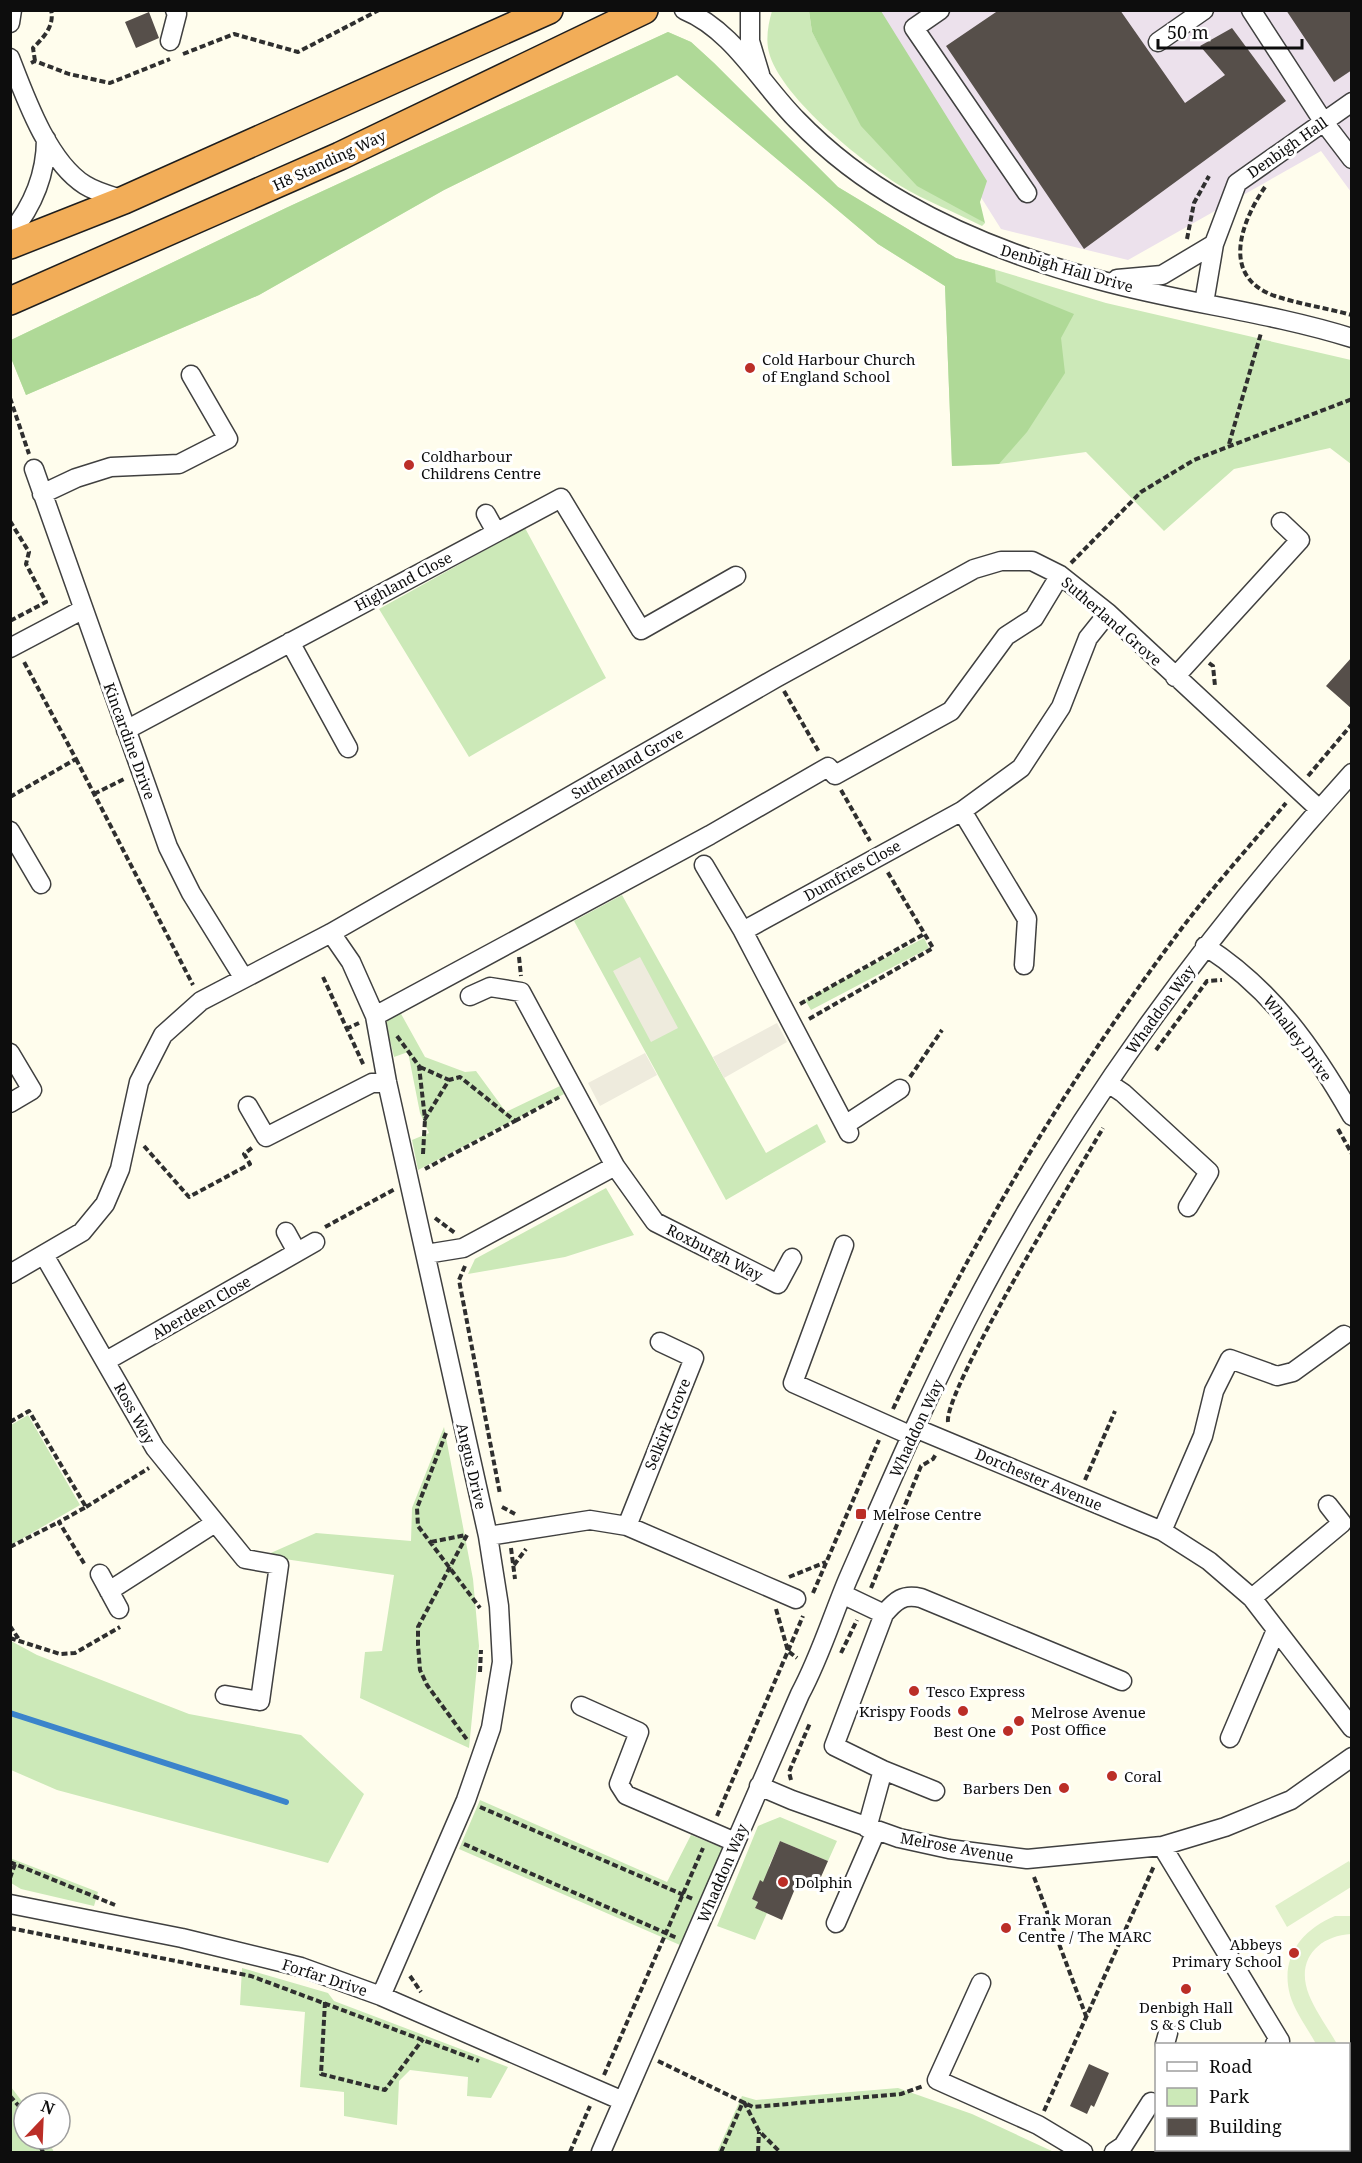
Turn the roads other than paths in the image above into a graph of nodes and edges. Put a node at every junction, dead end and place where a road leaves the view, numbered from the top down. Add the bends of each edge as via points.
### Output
1 (12, 10) edge
2 (175, 10) edge
3 (549, 10) edge
4 (644, 10) edge
5 (684, 10) edge
6 (750, 10) edge
7 (940, 10) edge
8 (1204, 10) edge
9 (1251, 10) edge
10 (10, 23) edge
11 (170, 41) dead end
12 (1158, 42) dead end
13 (13, 64) edge
14 (762, 81) junction
15 (1352, 102) edge
16 (1323, 121) junction
17 (46, 139) junction
18 (1352, 159) edge
19 (1026, 193) dead end
20 (124, 200) junction
21 (10, 234) edge
22 (1214, 244) junction
23 (10, 245) edge
24 (1100, 281) junction
25 (10, 301) edge
26 (1204, 303) junction
27 (1352, 338) edge
28 (191, 375) dead end
29 (34, 469) road end
30 (42, 494) junction
31 (486, 514) dead end
32 (1281, 522) dead end
33 (496, 532) junction
34 (1060, 575) junction
35 (736, 576) dead end
36 (82, 610) junction
37 (1108, 613) junction
38 (290, 642) junction
39 (13, 647) edge
40 (1175, 677) junction
41 (126, 730) junction
42 (348, 748) dead end
43 (1352, 773) edge
44 (1319, 809) junction
45 (962, 811) junction
46 (11, 833) edge
47 (704, 865) dead end
48 (41, 884) dead end
49 (743, 932) junction
50 (331, 933) junction
51 (1205, 946) junction
52 (1024, 965) dead end
53 (243, 977) junction
54 (470, 996) dead end
55 (375, 1016) junction
56 (15, 1060) edge
57 (379, 1082) junction
58 (1108, 1083) junction
59 (900, 1089) road end
60 (10, 1103) edge
61 (248, 1106) dead end
62 (1344, 1121) edge
63 (615, 1166) junction
64 (1188, 1207) dead end
65 (286, 1233) dead end
66 (315, 1242) road end
67 (843, 1245) dead end
68 (297, 1252) junction
69 (426, 1254) junction
70 (44, 1255) junction
71 (792, 1258) dead end
72 (10, 1274) edge
73 (1344, 1335) dead end
74 (660, 1342) dead end
75 (106, 1361) junction
76 (913, 1432) junction
77 (1328, 1505) dead end
78 (215, 1523) junction
79 (627, 1526) junction
80 (1162, 1531) junction
81 (488, 1536) junction
82 (94, 1572) road end
83 (109, 1591) junction
84 (842, 1594) junction
85 (1252, 1598) junction
86 (794, 1600) road end
87 (118, 1613) road end
88 (884, 1614) junction
89 (1276, 1630) junction
90 (1122, 1681) dead end
91 (225, 1695) dead end
92 (581, 1706) dead end
93 (1352, 1728) edge
94 (1230, 1738) dead end
95 (1352, 1757) edge
96 (883, 1770) junction
97 (759, 1786) junction
98 (935, 1791) dead end
99 (872, 1829) junction
100 (735, 1842) junction
101 (1162, 1846) junction
102 (10, 1904) edge
103 (836, 1923) dead end
104 (981, 1983) dead end
105 (381, 1996) junction
106 (1277, 2043) edge
107 (623, 2101) junction
108 (1151, 2102) dead end
109 (601, 2152) edge
110 (1083, 2152) edge
111 (1114, 2152) edge

1 - 10 street
2 - 11 street
3 - 20 highway
4 - 25 highway, H8 Standing Way via 340,156
5 - 14 street, Denbigh Hall Drive via 724,37
6 - 14 street, Denbigh Hall Drive via 750,41
7 - 19 street via 914,28
8 - 12 street
9 - 16 street
13 - 17 street
14 - 24 street, Denbigh Hall Drive via 797,121 848,165 904,203 969,237 1027,260
15 - 16 street, Denbigh Hall
16 - 18 street
16 - 22 street, Denbigh Hall via 1237,183
17 - 20 street via 64,166 85,185
17 - 21 street via 46,158 37,193 29,211
20 - 23 highway
22 - 24 street via 1162,275
22 - 26 street, Denbigh Hall
24 - 26 street, Denbigh Hall Drive
26 - 27 street, Denbigh Hall Drive
28 - 30 street via 228,439 179,464 111,467
29 - 30 street, Kincardine Drive
30 - 36 street, Kincardine Drive
31 - 33 street
32 - 40 street via 1300,540
33 - 35 street, Highland Close via 561,498 642,630
33 - 38 street, Highland Close
34 - 37 street, Sutherland Grove
34 - 50 street, Sutherland Grove via 1032,561 1001,561 974,569
34 - 55 street via 1034,618 1006,636 951,711 835,776 828,767
36 - 39 street
36 - 41 street, Kincardine Drive
37 - 40 street, Sutherland Grove
37 - 45 street, Dumfries Close via 1089,638 1061,707 1021,768
38 - 41 street, Highland Close
38 - 42 street
40 - 44 street, Sutherland Grove
41 - 53 street, Kincardine Drive via 168,847 191,893
43 - 44 street, Whaddon Way
44 - 51 street, Whaddon Way
45 - 49 street, Dumfries Close
45 - 52 street via 1027,919
46 - 48 street
47 - 49 street
49 - 59 street via 847,1129
50 - 53 street, Sutherland Grove
50 - 55 street, Angus Drive via 351,962
51 - 58 street, Whaddon Way
51 - 62 street, Whalley Drive via 1241,970 1274,1002 1325,1069
53 - 70 street, Sutherland Grove via 201,1001 163,1035 139,1082 120,1168 105,1204 82,1232
54 - 63 street, Roxburgh Way via 490,987 521,992
55 - 57 street, Angus Drive
56 - 60 street via 32,1090
57 - 61 street via 266,1137
57 - 69 street, Angus Drive via 402,1184
58 - 64 street via 1209,1172
58 - 76 street, Whaddon Way via 974,1307
63 - 69 street via 463,1248
63 - 71 street, Roxburgh Way via 655,1222 675,1234 778,1284
65 - 68 street
66 - 68 street, Aberdeen Close
67 - 76 street, Dorchester Avenue via 793,1383 886,1425
68 - 75 street, Aberdeen Close
69 - 81 street, Angus Drive
70 - 72 street, Sutherland Grove
70 - 75 street, Ross Way
73 - 80 street via 1293,1372 1277,1376 1230,1359 1214,1391 1203,1436
74 - 79 street, Selkirk Grove via 694,1358
75 - 78 street, Ross Way via 154,1448
76 - 80 street, Dorchester Avenue via 943,1439
76 - 84 street, Whaddon Way
77 - 85 street via 1342,1523
78 - 83 street
78 - 91 street, Ross Way via 244,1559 279,1565 260,1701
79 - 81 street via 590,1520
79 - 86 street
80 - 85 street, Dorchester Avenue via 1209,1561
81 - 105 street, Angus Drive via 499,1606 502,1662 491,1728 466,1800
82 - 83 street
83 - 87 street
84 - 88 street
84 - 97 street, Whaddon Way via 813,1669
85 - 89 street, Dorchester Avenue
88 - 90 street via 896,1600 908,1595 921,1598
88 - 96 street via 834,1746
89 - 93 street, Dorchester Avenue
89 - 94 street
92 - 100 street via 639,1732 620,1784 626,1795
95 - 101 street, Melrose Avenue via 1291,1800 1225,1827
96 - 98 street
96 - 99 street
97 - 99 street, Melrose Avenue
97 - 100 street, Whaddon Way
99 - 101 street, Melrose Avenue via 949,1849 1028,1859
99 - 103 street
100 - 107 street, Whaddon Way via 691,1944 653,2059
101 - 106 street via 1280,2041
102 - 105 street, Forfar Drive via 182,1938 301,1967
104 - 110 street via 937,2080 1038,2125
105 - 107 street, Forfar Drive
107 - 109 street, Whaddon Way
108 - 111 street via 1123,2146

